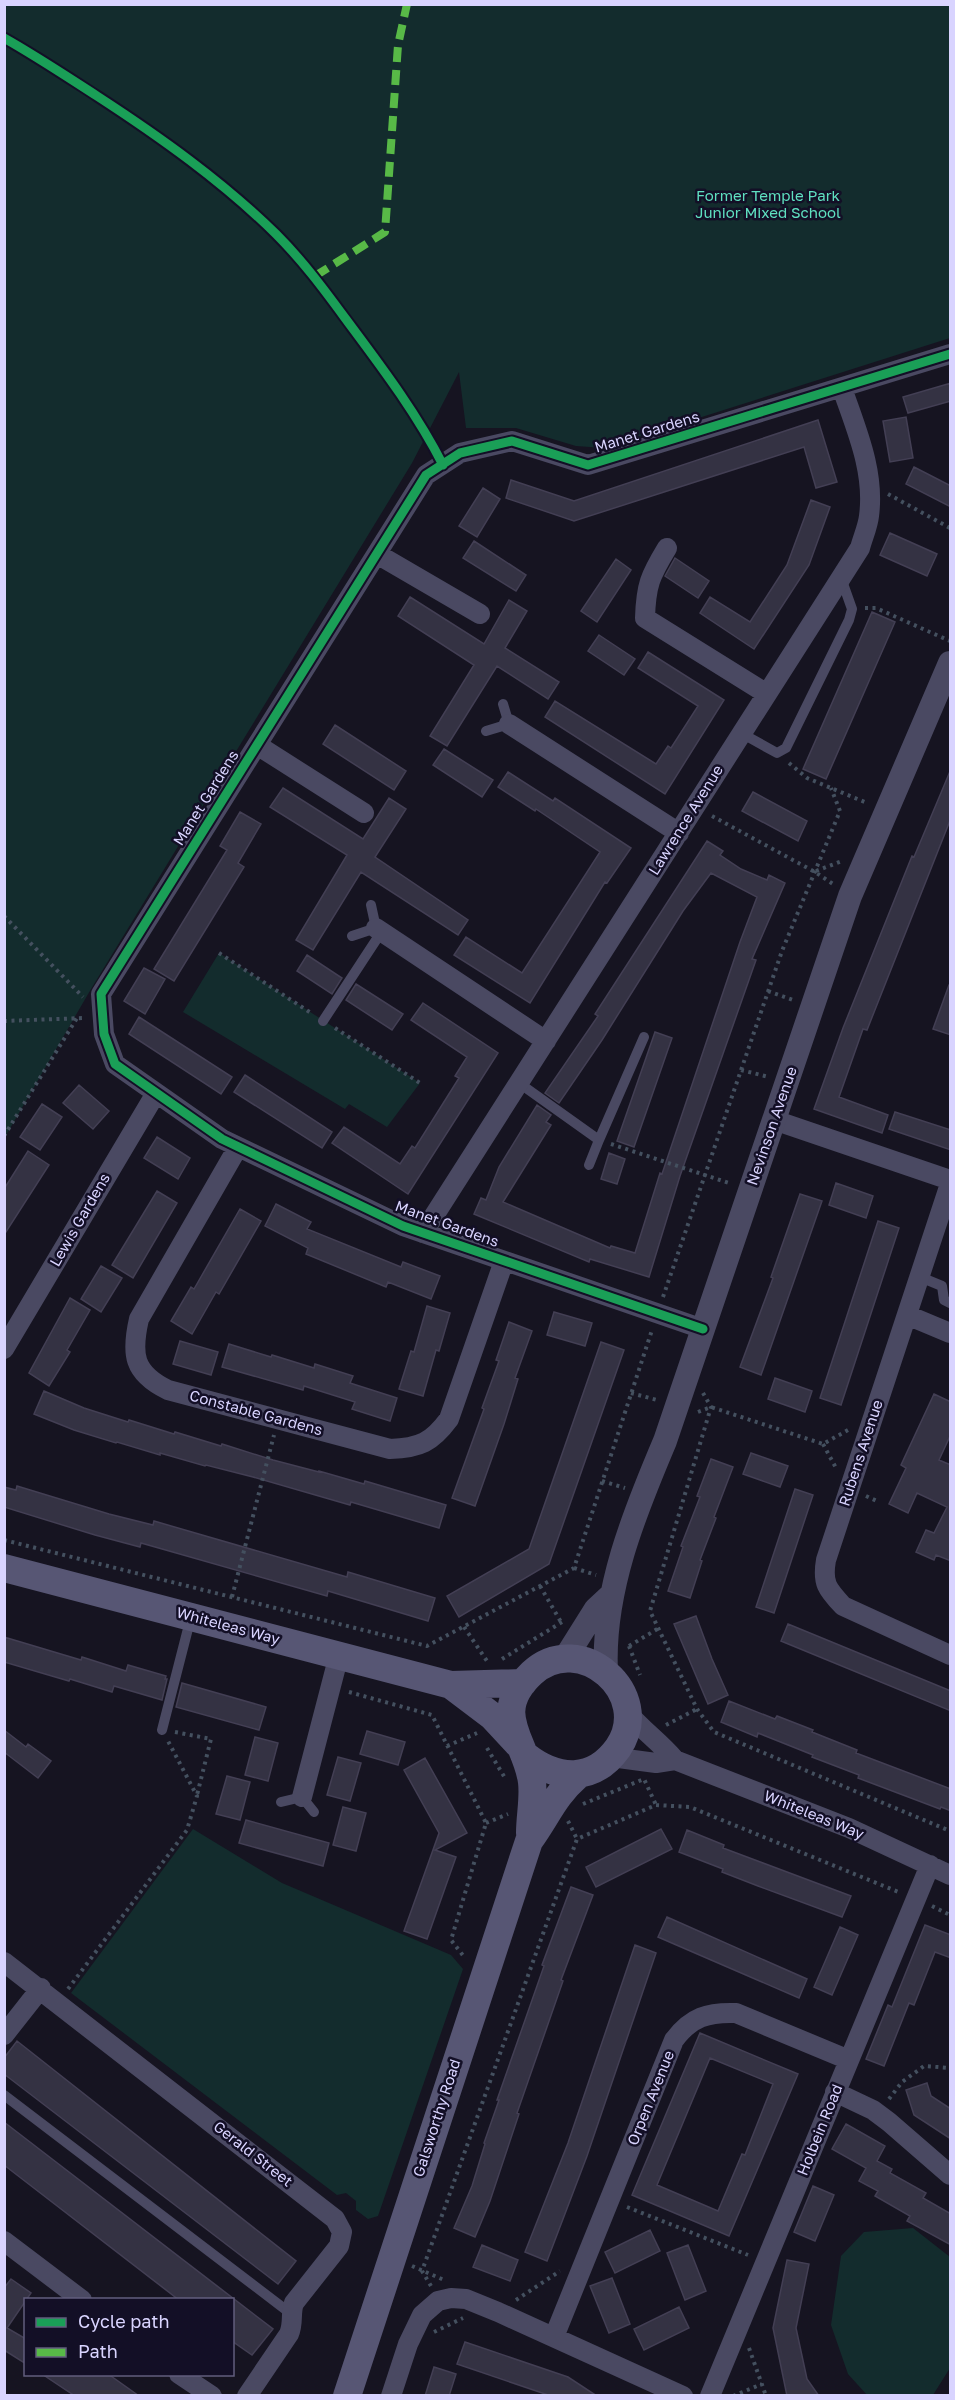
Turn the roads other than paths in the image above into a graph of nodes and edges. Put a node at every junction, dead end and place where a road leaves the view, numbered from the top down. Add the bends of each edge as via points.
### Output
1 (951, 354) edge
2 (842, 388) junction
3 (667, 548) dead end
4 (376, 554) junction
5 (841, 579) junction
6 (480, 614) dead end
7 (951, 663) edge
8 (767, 694) junction
9 (503, 704) dead end
10 (509, 724) junction
11 (486, 731) dead end
12 (741, 733) junction
13 (257, 745) junction
14 (364, 813) dead end
15 (679, 833) junction
16 (371, 905) dead end
17 (379, 930) junction
18 (352, 936) dead end
19 (323, 1021) dead end
20 (644, 1037) dead end
21 (546, 1041) junction
22 (519, 1083) junction
23 (156, 1093) junction
24 (774, 1120) junction
25 (598, 1140) junction
26 (238, 1147) junction
27 (589, 1165) dead end
28 (951, 1182) edge
29 (423, 1233) junction
30 (504, 1261) junction
31 (920, 1277) junction
32 (951, 1303) edge
33 (907, 1315) junction
34 (703, 1329) junction
35 (951, 1333) edge
36 (4, 1349) edge
37 (4, 1568) edge
38 (610, 1596) junction
39 (191, 1617) junction
40 (339, 1655) junction
41 (951, 1655) edge
42 (564, 1659) junction
43 (606, 1672) junction
44 (523, 1683) junction
45 (451, 1684) junction
46 (627, 1712) junction
47 (162, 1730) road end
48 (522, 1750) junction
49 (611, 1757) junction
50 (675, 1761) junction
51 (578, 1775) junction
52 (281, 1802) dead end
53 (308, 1805) joint
54 (529, 1841) junction
55 (930, 1865) junction
56 (951, 1875) edge
57 (4, 1962) edge
58 (41, 1988) junction
59 (4, 2035) edge
60 (849, 2060) junction
61 (836, 2092) junction
62 (4, 2095) edge
63 (951, 2175) edge
64 (4, 2241) edge
65 (79, 2298) edge
66 (290, 2313) junction
67 (553, 2336) junction
68 (182, 2376) edge
69 (212, 2396) edge
70 (247, 2396) edge
71 (347, 2396) edge
72 (391, 2396) edge
73 (683, 2396) edge
74 (710, 2396) edge

1 - 2 street, Manet Gardens
2 - 4 street, Manet Gardens via 588,465 512,441 460,453 426,476
2 - 5 street, Lawrence Avenue via 863,449 869,516 860,548
3 - 8 street via 650,575 645,618
4 - 6 street
4 - 13 street, Manet Gardens
5 - 8 street, Lawrence Avenue
5 - 12 lane via 852,609 849,620 786,748 777,753
7 - 24 street, Nevinson Avenue via 850,896
8 - 12 street, Lawrence Avenue
9 - 10 lane
10 - 11 lane
10 - 15 street
12 - 15 street, Lawrence Avenue
13 - 14 street
13 - 23 street, Manet Gardens via 101,994 104,1034 115,1064
15 - 21 street, Lawrence Avenue
16 - 17 lane
17 - 18 lane
17 - 19 lane
17 - 21 street
20 - 25 lane
21 - 22 street, Lawrence Avenue
22 - 25 lane
22 - 29 street, Lawrence Avenue
23 - 26 street, Manet Gardens
23 - 36 street, Lewis Gardens
24 - 28 street
24 - 34 street, Nevinson Avenue
25 - 27 lane
26 - 29 street, Manet Gardens
26 - 30 street, Constable Gardens via 140,1318 135,1356 152,1382 168,1390 390,1449 421,1445 438,1434 449,1419
28 - 31 street, Rubens Avenue
29 - 30 street, Manet Gardens
30 - 34 street, Manet Gardens
31 - 32 lane via 942,1286 944,1300
31 - 33 street, Rubens Avenue
33 - 35 street
33 - 41 street, Rubens Avenue via 824,1576 829,1592 843,1606
34 - 38 street, Nevinson Avenue
37 - 39 main road, Whiteleas Way
38 - 42 street, Nevinson Avenue via 596,1608
38 - 43 street, Nevinson Avenue via 604,1642
39 - 40 main road, Whiteleas Way
39 - 47 lane
40 - 45 main road, Whiteleas Way
40 - 53 street
42 - 43 main road via 586,1662
42 - 44 main road via 541,1667
43 - 46 main road via 620,1690
44 - 45 main road, Whiteleas Way
44 - 48 main road via 512,1713 513,1729
45 - 48 main road, Whiteleas Way via 492,1716
46 - 49 main road via 622,1742
46 - 50 street, Whiteleas Way
48 - 51 main road via 541,1768
48 - 54 main road, Galsworthy Road via 533,1793
49 - 50 street, Whiteleas Way via 656,1763
49 - 51 main road via 596,1769
50 - 55 street, Whiteleas Way via 849,1828
51 - 54 main road, Galsworthy Road via 551,1803
52 - 53 lane
54 - 71 main road, Galsworthy Road
55 - 56 street, Whiteleas Way
55 - 60 street, Holbein Road
57 - 58 street, Gerald Street
58 - 59 street
58 - 66 street, Gerald Street via 335,2219 342,2232 339,2246
60 - 61 street, Holbein Road
60 - 67 street, Orpen Avenue via 736,2013 704,2015 683,2028 674,2040
61 - 63 street via 878,2114
61 - 74 street, Holbein Road
62 - 66 lane
64 - 65 street
66 - 70 street, Gerald Street via 294,2323 289,2334
67 - 72 street via 466,2299 438,2301 422,2315
67 - 73 street
68 - 69 street

